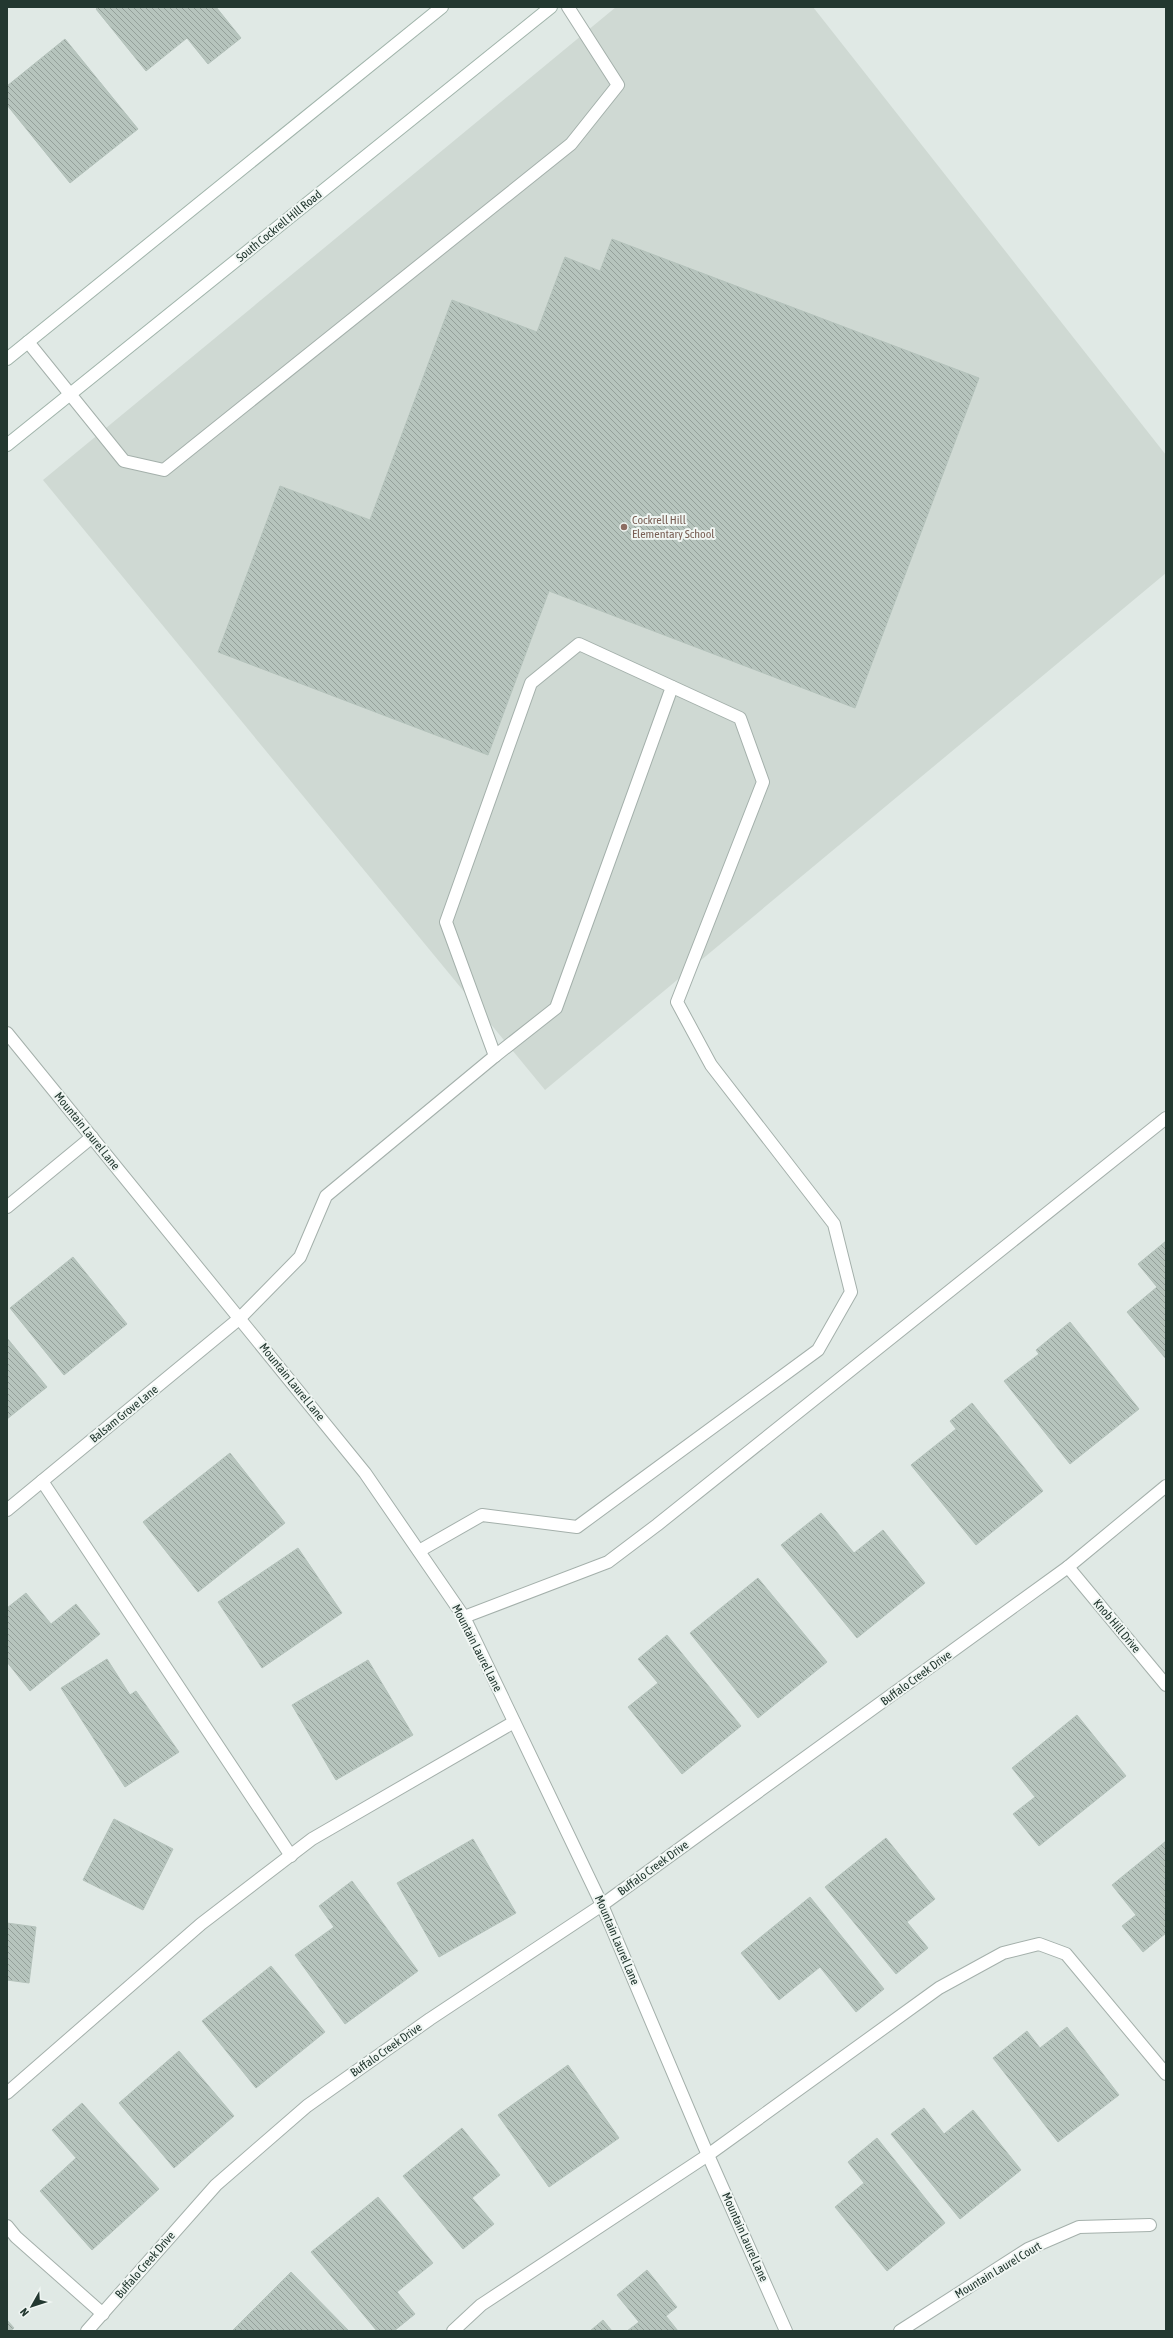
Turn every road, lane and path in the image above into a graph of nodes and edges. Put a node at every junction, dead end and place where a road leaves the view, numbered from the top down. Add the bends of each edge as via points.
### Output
1 (442, 7) edge
2 (551, 7) edge
3 (568, 7) edge
4 (28, 342) junction
5 (7, 359) edge
6 (71, 394) junction
7 (7, 445) edge
8 (672, 687) junction
9 (7, 1033) edge
10 (495, 1056) junction
11 (1166, 1118) edge
12 (92, 1137) junction
13 (7, 1207) edge
14 (240, 1318) junction
15 (42, 1481) junction
16 (1166, 1486) edge
17 (7, 1510) edge
18 (419, 1551) junction
19 (1068, 1567) junction
20 (464, 1618) junction
21 (1166, 1685) edge
22 (514, 1722) junction
23 (291, 1856) junction
24 (602, 1905) junction
25 (1166, 2074) edge
26 (7, 2093) edge
27 (708, 2155) junction
28 (7, 2226) edge
29 (1150, 2226) dead end
30 (103, 2314) junction
31 (88, 2331) edge
32 (453, 2331) edge
33 (786, 2331) edge
34 (900, 2331) edge

1 - 4 street
2 - 6 street, South Cockrell Hill Road
3 - 6 street via 618,85 571,144 164,470 124,461
4 - 5 street
4 - 6 street
6 - 7 street, South Cockrell Hill Road
8 - 10 street, Balsam Grove Lane via 556,1008
8 - 10 street via 579,644 531,683 446,922
8 - 18 street via 740,718 762,782 677,1002 711,1065 834,1224 851,1292 818,1350 577,1527 482,1515
9 - 12 street, Mountain Laurel Lane
10 - 14 street, Balsam Grove Lane via 326,1196 300,1257
11 - 20 street via 608,1562
12 - 13 street
12 - 14 street, Mountain Laurel Lane
14 - 15 street, Balsam Grove Lane
14 - 18 street, Mountain Laurel Lane via 365,1473
15 - 17 street, Balsam Grove Lane
15 - 23 street
16 - 19 street, Buffalo Creek Drive
18 - 20 street, Mountain Laurel Lane
19 - 21 street, Knob Hill Drive
19 - 24 street, Buffalo Creek Drive
20 - 22 street, Mountain Laurel Lane
22 - 23 street via 312,1839
22 - 24 street, Mountain Laurel Lane
23 - 26 street via 201,1924
24 - 27 street, Mountain Laurel Lane
24 - 30 street, Buffalo Creek Drive via 430,2019 307,2106 216,2185
25 - 27 street via 1066,1954 1039,1944 1003,1953 939,1988
27 - 32 street via 481,2305
27 - 33 street, Mountain Laurel Lane
28 - 30 street via 16,2237
29 - 34 street, Mountain Laurel Court via 1079,2227 1028,2249
30 - 31 street, Buffalo Creek Drive

